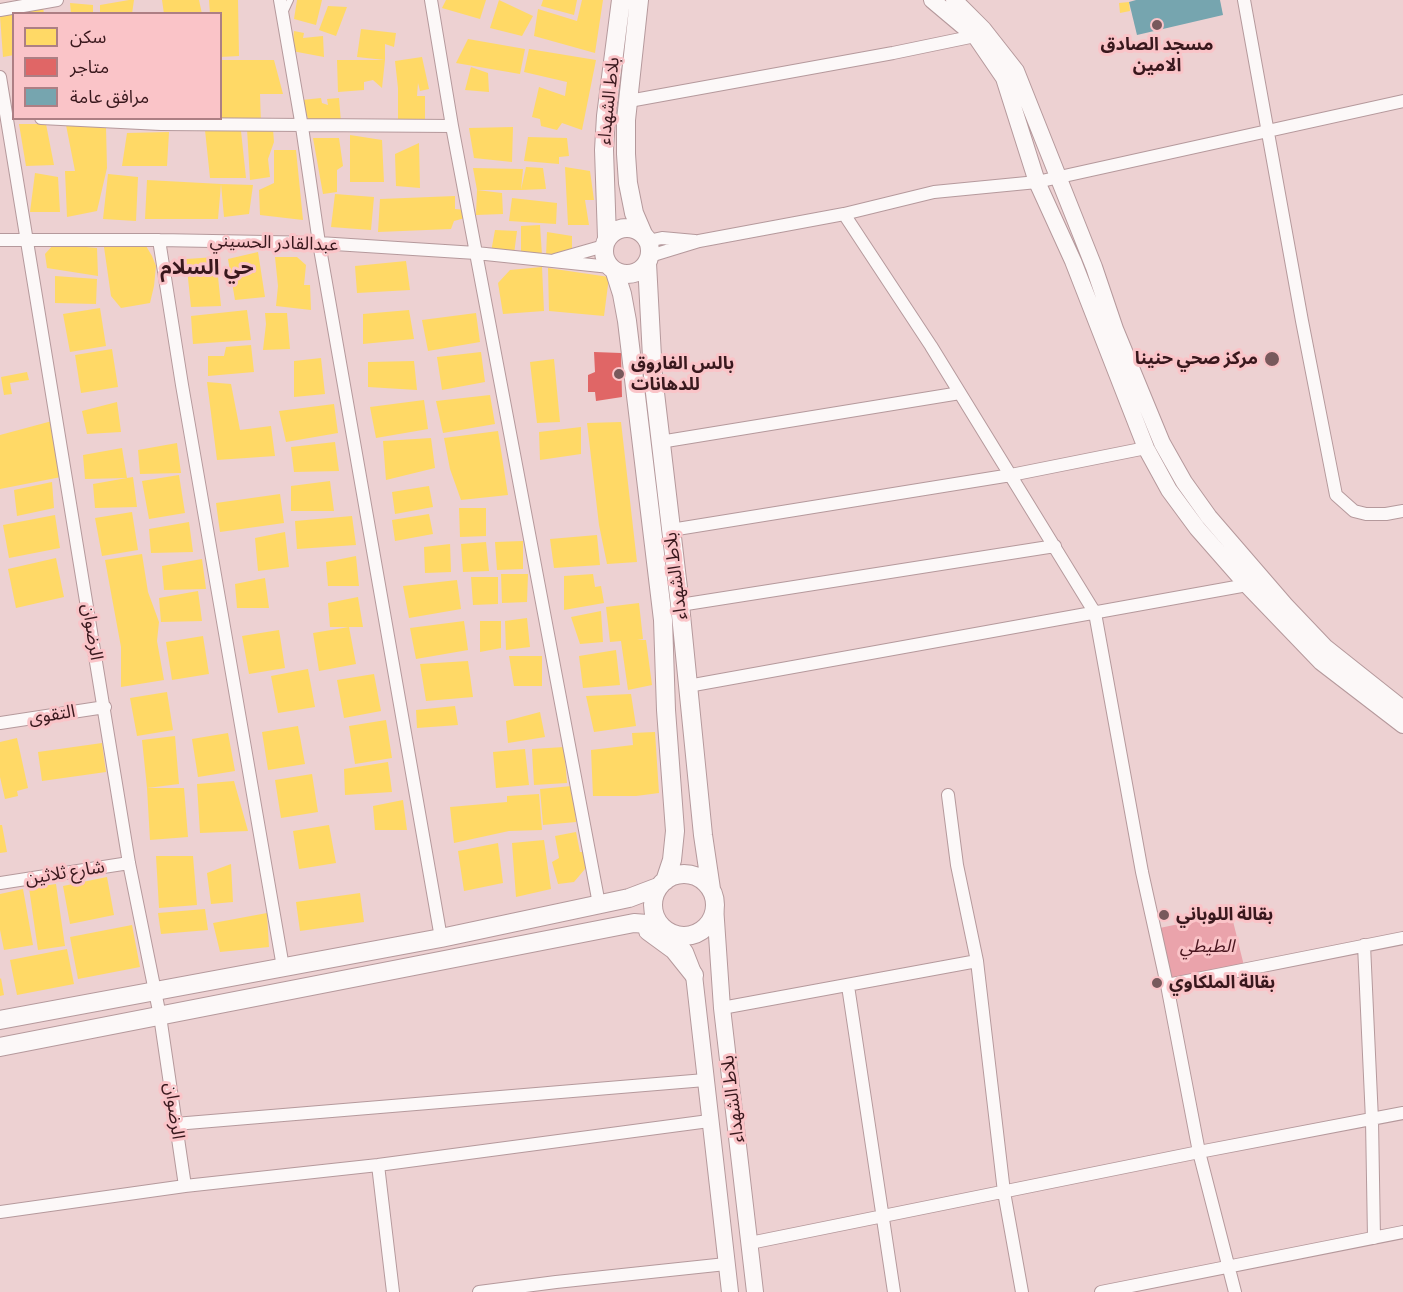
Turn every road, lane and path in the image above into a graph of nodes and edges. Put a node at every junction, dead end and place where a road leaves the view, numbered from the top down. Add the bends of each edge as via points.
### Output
1 (57, 0) edge
2 (280, 0) edge
3 (290, 0) edge
4 (431, 0) edge
5 (621, 0) edge
6 (639, 0) edge
7 (932, 0) edge
8 (954, 0) edge
9 (1244, 0) edge
10 (0, 10) edge
11 (284, 14) junction
12 (975, 36) junction
13 (0, 77) edge
14 (629, 101) junction
15 (1403, 101) edge
16 (10, 117) edge
17 (81, 120) edge
18 (452, 126) junction
19 (302, 127) junction
20 (1269, 129) junction
21 (1058, 176) junction
22 (1037, 182) junction
23 (844, 214) junction
24 (27, 239) junction
25 (0, 240) edge
26 (159, 240) junction
27 (605, 242) junction
28 (319, 243) junction
29 (647, 248) junction
30 (476, 253) junction
31 (548, 261) junction
32 (612, 270) junction
33 (960, 393) junction
34 (660, 442) junction
35 (1146, 448) junction
36 (1011, 475) junction
37 (1403, 511) edge
38 (671, 530) junction
39 (1054, 546) junction
40 (1247, 585) junction
41 (680, 605) junction
42 (1095, 613) junction
43 (688, 686) junction
44 (105, 706) junction
45 (1403, 709) edge
46 (0, 723) edge
47 (1403, 725) edge
48 (948, 795) dead end
49 (674, 849) junction
50 (705, 853) junction
51 (129, 862) junction
52 (0, 883) edge
53 (662, 884) junction
54 (629, 898) junction
55 (713, 898) junction
56 (599, 904) junction
57 (634, 923) junction
58 (665, 929) junction
59 (441, 938) junction
60 (1403, 938) edge
61 (1364, 945) junction
62 (976, 961) junction
63 (283, 967) junction
64 (694, 975) junction
65 (1167, 985) junction
66 (848, 986) junction
67 (155, 991) junction
68 (722, 1008) junction
69 (160, 1016) junction
70 (0, 1020) edge
71 (0, 1047) edge
72 (705, 1080) junction
73 (1403, 1113) edge
74 (1372, 1119) junction
75 (709, 1121) junction
76 (175, 1124) junction
77 (1199, 1152) junction
78 (378, 1165) junction
79 (185, 1186) junction
80 (1005, 1192) junction
81 (0, 1212) edge
82 (882, 1218) junction
83 (1403, 1232) edge
84 (1374, 1238) junction
85 (750, 1244) junction
86 (726, 1264) junction
87 (1228, 1266) junction
88 (556, 1287) edge
89 (393, 1292) edge
90 (478, 1292) edge
91 (730, 1292) edge
92 (755, 1292) edge
93 (894, 1292) edge
94 (1022, 1292) edge
95 (1101, 1292) edge
96 (1235, 1292) edge

1 - 10 street
2 - 11 street
3 - 11 lane
4 - 18 street
5 - 27 main road, بلاط الشهداء via 606,117
6 - 14 main road, بلاط الشهداء
7 - 12 main road
8 - 21 main road via 983,29 1016,72
9 - 20 street
11 - 19 street
12 - 14 street
12 - 22 main road via 1004,78
13 - 16 street, الرضوان
14 - 29 main road, بلاط الشهداء via 628,183
15 - 20 street
16 - 24 street, الرضوان
17 - 19 street
18 - 19 street
18 - 30 street
19 - 28 street
20 - 21 street
20 - 37 street via 1336,495 1354,511 1366,514
21 - 22 street
21 - 45 main road via 1115,329 1162,443 1184,482 1216,526 1325,647
22 - 23 street via 934,192
22 - 35 main road via 1073,261
23 - 29 street
23 - 33 street
24 - 25 street, عبدالقادر الحسيني
24 - 26 street, عبدالقادر الحسيني
24 - 44 street, الرضوان
26 - 28 street, عبدالقادر الحسيني
26 - 63 street
27 - 29 main road via 620,229 636,230
27 - 31 street, عبدالقادر الحسيني
27 - 32 main road via 605,261
28 - 30 street, عبدالقادر الحسيني
28 - 59 street
29 - 32 main road via 637,273 622,275
29 - 34 main road, بلاط الشهداء
30 - 31 street, عبدالقادر الحسيني
30 - 56 street
31 - 32 street, عبدالقادر الحسيني
32 - 49 main road, بلاط الشهداء via 627,321 659,583
33 - 34 street
33 - 36 street
34 - 38 main road, بلاط الشهداء
35 - 36 street
35 - 40 main road via 1179,505
36 - 38 street
36 - 39 street
38 - 41 main road, بلاط الشهداء
39 - 41 street
39 - 42 street
40 - 42 street
40 - 47 main road via 1326,667
41 - 43 main road, بلاط الشهداء
42 - 43 street
42 - 65 street via 1142,872
43 - 50 main road, بلاط الشهداء
44 - 46 street, التقوى
44 - 51 street, الرضوان
48 - 62 street
49 - 50 main road via 686,855
49 - 53 main road, بلاط الشهداء
50 - 55 main road, بلاط الشهداء
51 - 52 street, شارع ثلاثين
51 - 67 street, الرضوان
53 - 54 main road
53 - 55 main road via 672,876 689,874 705,882
53 - 58 main road via 653,902 656,918
54 - 56 main road
54 - 57 main road via 635,907
55 - 58 main road via 710,923 696,934 679,936
55 - 68 main road, بلاط الشهداء
56 - 59 main road
57 - 58 main road
57 - 64 main road via 662,940
57 - 69 main road
58 - 64 main road, بلاط الشهداء via 685,952
59 - 63 main road
60 - 61 street
61 - 65 street
61 - 74 street
62 - 66 street
62 - 80 street
63 - 67 main road
64 - 72 main road, بلاط الشهداء
65 - 77 street
66 - 68 street
66 - 82 street
67 - 69 street, الرضوان
67 - 70 main road
68 - 85 main road, بلاط الشهداء
69 - 71 main road
69 - 76 street, الرضوان
72 - 75 main road, بلاط الشهداء
72 - 76 street
73 - 74 street
74 - 77 street
74 - 84 street
75 - 78 street
75 - 86 main road, بلاط الشهداء
76 - 79 street, الرضوان
77 - 80 street
77 - 87 street
78 - 79 street
78 - 89 street
79 - 81 street
80 - 82 street
80 - 94 street
82 - 85 street
82 - 93 street
83 - 84 street
84 - 87 street
85 - 92 main road, بلاط الشهداء
86 - 88 street
86 - 91 main road, بلاط الشهداء
87 - 95 street
87 - 96 street
88 - 90 street

